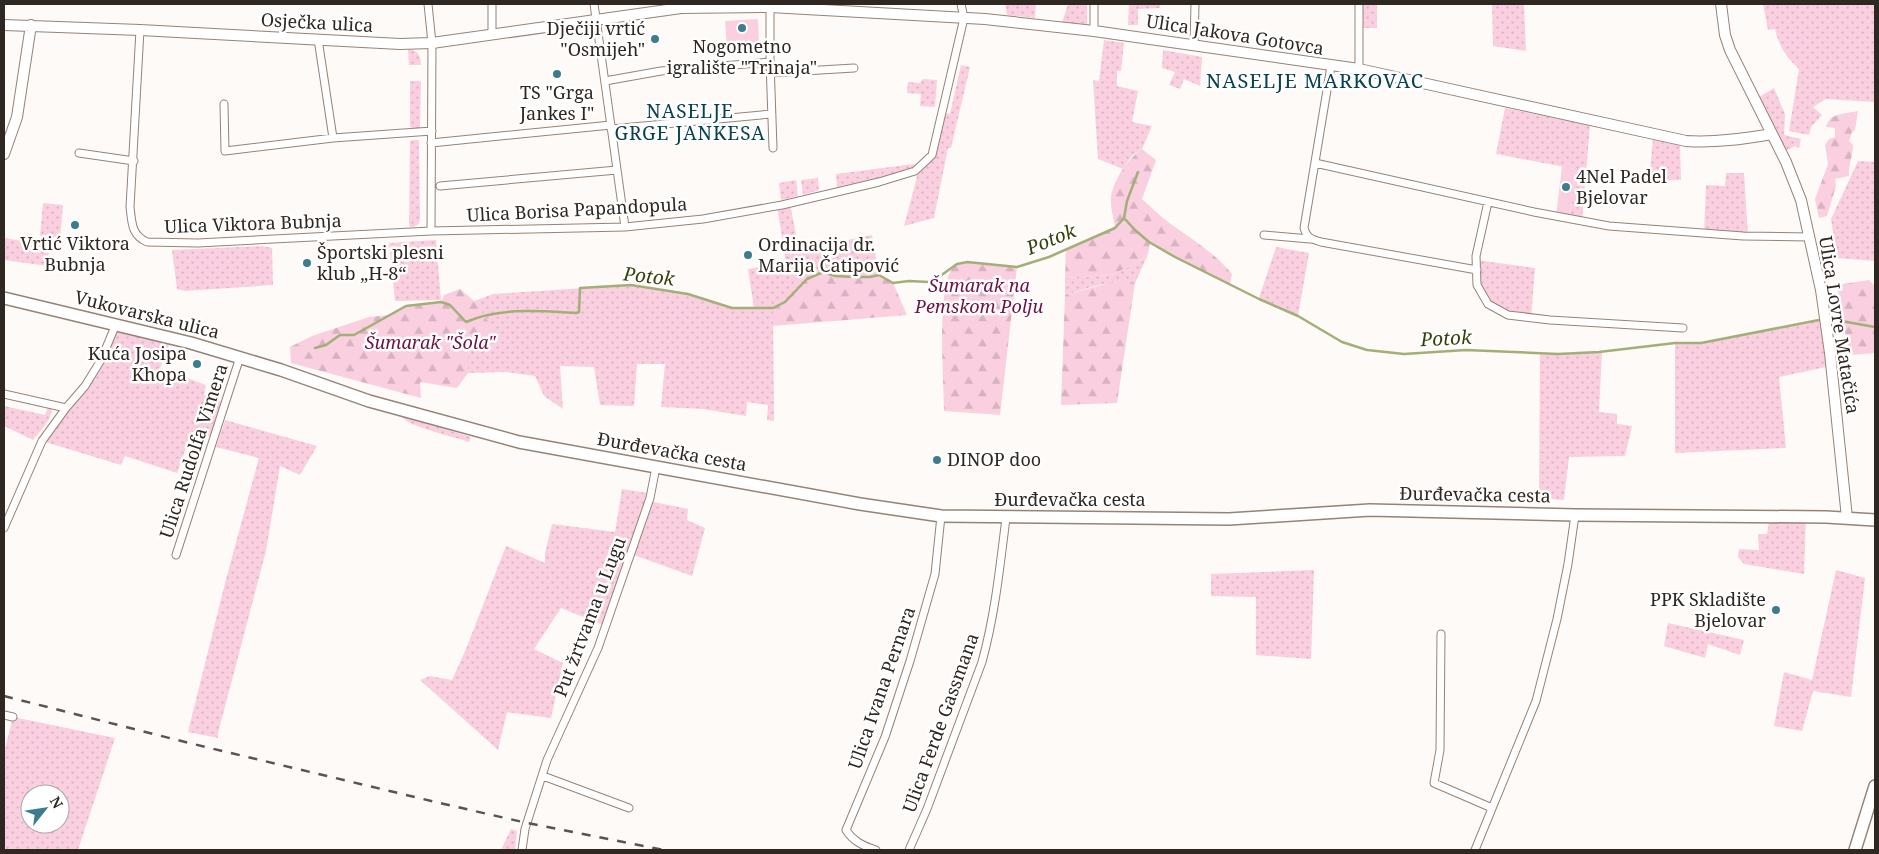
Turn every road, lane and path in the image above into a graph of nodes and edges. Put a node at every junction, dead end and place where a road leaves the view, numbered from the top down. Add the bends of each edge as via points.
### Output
1 (428, 4) edge
2 (492, 4) edge
3 (594, 4) edge
4 (961, 4) edge
5 (1094, 4) edge
6 (1196, 4) edge
7 (1359, 4) edge
8 (1721, 4) edge
9 (680, 6) edge
10 (770, 6) edge
11 (964, 18) junction
12 (596, 19) junction
13 (4, 25) edge
14 (31, 25) junction
15 (140, 30) junction
16 (1094, 31) junction
17 (492, 34) junction
18 (318, 38) junction
19 (432, 43) junction
20 (1194, 46) junction
21 (770, 62) junction
22 (1331, 66) junction
23 (854, 68) dead end
24 (1359, 70) junction
25 (770, 73) junction
26 (605, 81) junction
27 (224, 104) dead end
28 (771, 114) junction
29 (611, 127) junction
30 (432, 131) junction
31 (1772, 134) junction
32 (334, 138) junction
33 (432, 143) junction
34 (774, 148) dead end
35 (79, 153) dead end
36 (4, 154) edge
37 (134, 161) junction
38 (1315, 163) junction
39 (617, 170) junction
40 (440, 186) dead end
41 (1488, 202) junction
42 (625, 227) junction
43 (431, 231) junction
44 (1264, 235) dead end
45 (1810, 237) junction
46 (1310, 239) junction
47 (1476, 270) junction
48 (4, 298) edge
49 (116, 324) junction
50 (1683, 328) dead end
51 (240, 357) junction
52 (281, 370) joint
53 (4, 394) edge
54 (66, 408) junction
55 (656, 467) junction
56 (1575, 515) junction
57 (941, 516) junction
58 (1006, 518) junction
59 (1847, 518) junction
60 (1875, 520) edge
61 (4, 528) edge
62 (176, 555) dead end
63 (1441, 634) dead end
64 (4, 715) edge
65 (13, 717) dead end
66 (542, 776) junction
67 (1875, 786) edge
68 (629, 808) dead end
69 (1492, 808) junction
70 (910, 848) edge
71 (522, 850) edge
72 (876, 850) edge
73 (1475, 850) edge
74 (1855, 850) edge

1 - 19 street
2 - 17 street
3 - 12 street
4 - 11 street
5 - 16 street
6 - 20 street
7 - 24 street
8 - 31 street, Ulica Lovre Matačića via 1730,50
9 - 10 street, Ulica Jakova Gotovca
9 - 12 street, Ulica Jakova Gotovca
10 - 11 street, Ulica Jakova Gotovca
10 - 21 street
11 - 16 street, Ulica Jakova Gotovca
11 - 42 street, Ulica Borisa Papandopula via 932,155 915,171 782,206 713,218
12 - 17 street, Osječka ulica
12 - 26 street
13 - 14 street, Osječka ulica
14 - 15 street, Osječka ulica
14 - 36 street via 18,117
15 - 18 street, Osječka ulica
15 - 37 street, Ulica Viktora Bubnja
16 - 20 street, Ulica Jakova Gotovca
17 - 19 street, Osječka ulica
18 - 19 street, Osječka ulica via 396,44
18 - 32 street
19 - 30 street
20 - 22 street, Ulica Jakova Gotovca
21 - 25 street
21 - 26 street via 661,71
22 - 24 street, Ulica Jakova Gotovca
22 - 38 street
23 - 25 street
24 - 31 street, Ulica Jakova Gotovca via 1686,141 1733,140
25 - 28 street
26 - 29 street
27 - 32 street via 225,151
28 - 29 street
28 - 34 street
29 - 33 street
29 - 39 street
30 - 32 street
30 - 33 street
31 - 45 street, Ulica Lovre Matačića via 1801,200
33 - 43 street
35 - 37 street
37 - 43 street, Ulica Viktora Bubnja via 130,207 132,230 147,242 198,243
38 - 41 street
38 - 46 street via 1304,228
39 - 40 street
39 - 42 street
41 - 45 street via 1609,226 1743,236
41 - 47 street
42 - 43 street, Ulica Borisa Papandopula
44 - 46 street
45 - 59 street, Ulica Lovre Matačića via 1830,354
46 - 47 street
47 - 50 street via 1478,285 1488,304 1508,315
48 - 49 main road, Vukovarska ulica
49 - 51 main road, Vukovarska ulica
49 - 54 street via 98,365
51 - 52 main road, Vukovarska ulica
51 - 62 street, Ulica Rudolfa Vimera
52 - 55 main road, Đurđevačka cesta via 369,401 519,442
53 - 54 street
54 - 61 street via 42,441
55 - 57 main road, Đurđevačka cesta
55 - 66 street, Put žrtvama u Lugu via 650,498 598,648
56 - 58 main road, Đurđevačka cesta via 1370,510 1229,519
56 - 59 main road, Đurđevačka cesta
56 - 69 street via 1568,564 1536,701
57 - 58 main road, Đurđevačka cesta
57 - 72 street, Ulica Ivana Pernara via 935,574 910,661 885,737 846,830 860,844
58 - 70 street, Ulica Ferde Gassmana via 997,589 982,662
59 - 60 main road, Đurđevačka cesta
63 - 69 street via 1440,750 1434,783
64 - 65 street
66 - 68 street
66 - 71 street, Put žrtvama u Lugu via 525,829
67 - 74 main road
69 - 73 street

